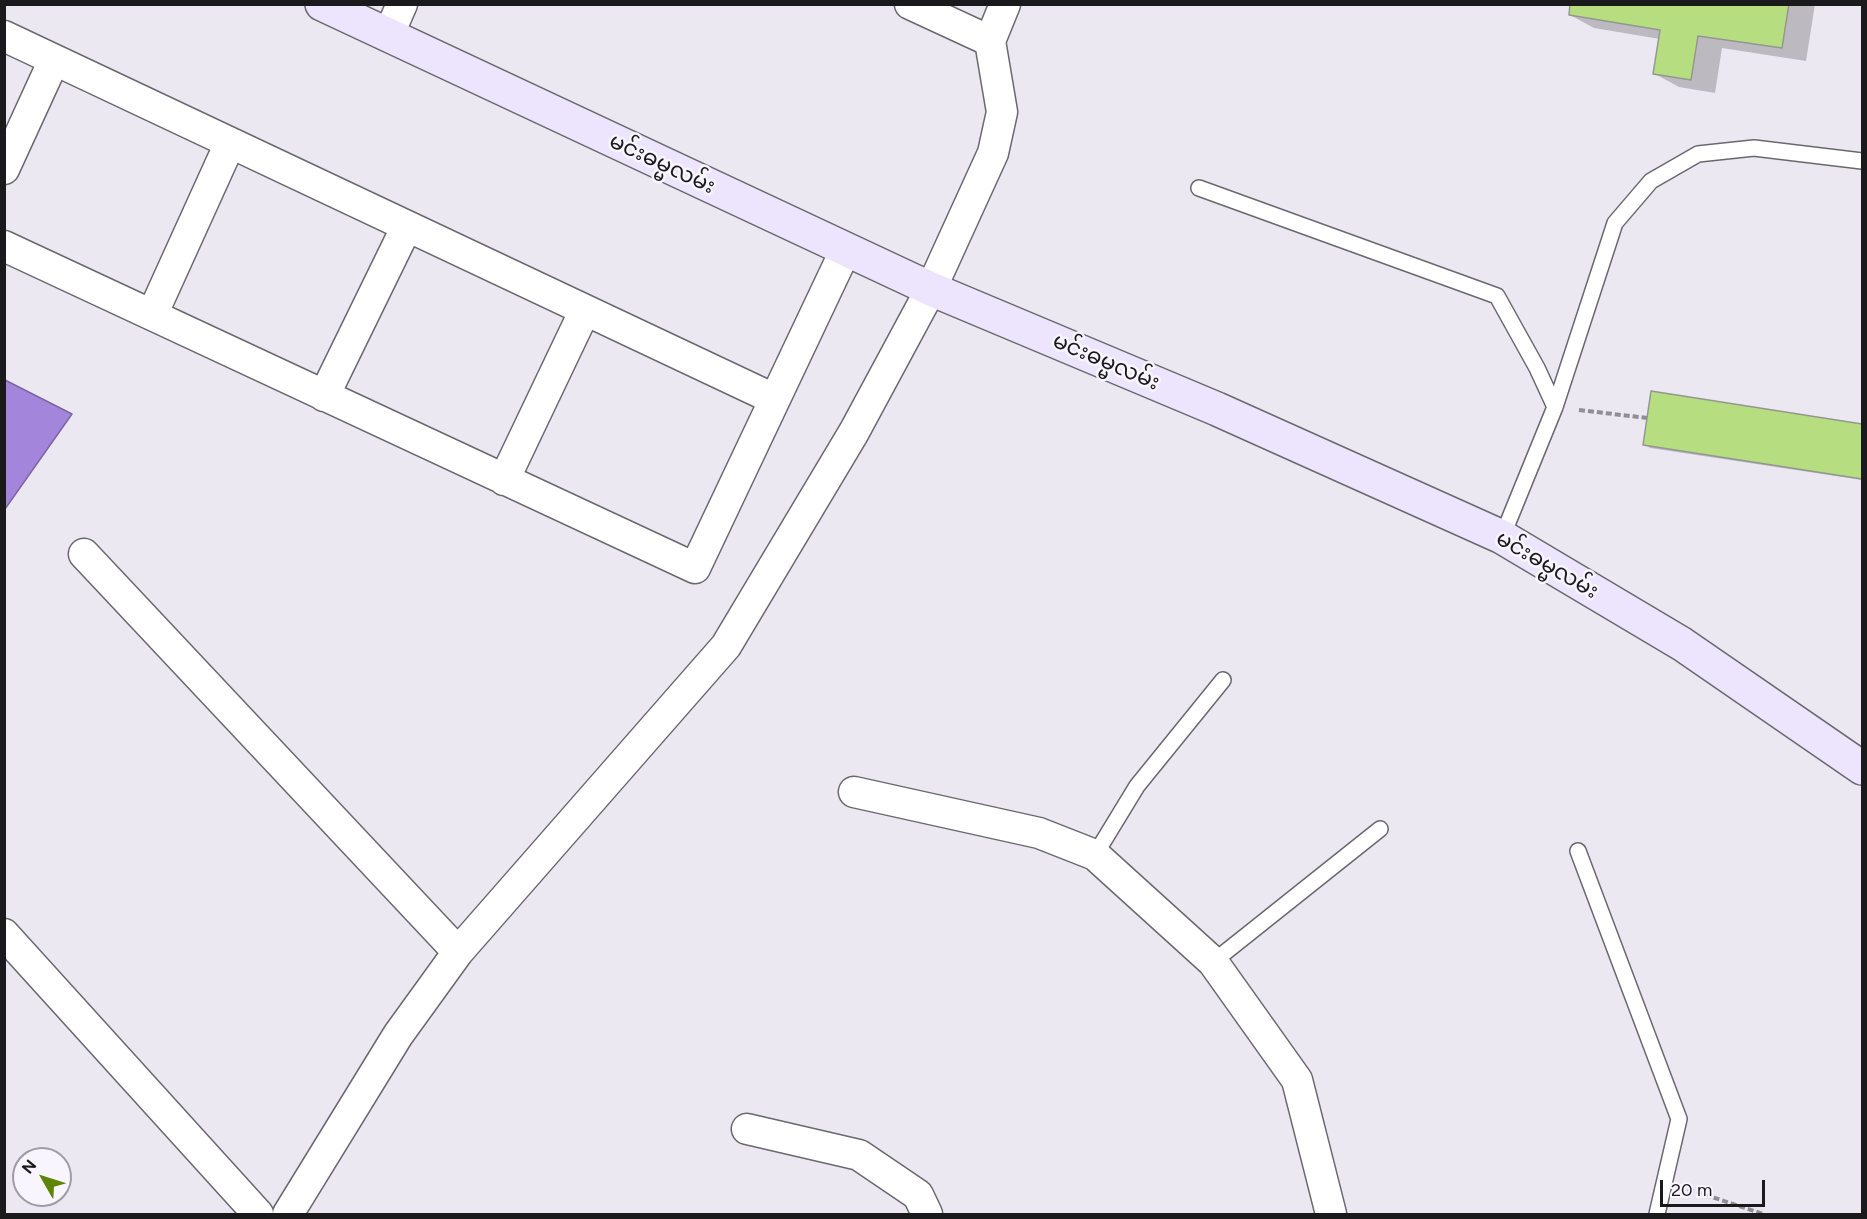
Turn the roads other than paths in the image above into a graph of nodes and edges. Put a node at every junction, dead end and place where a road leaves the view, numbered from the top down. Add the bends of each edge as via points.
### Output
1 (322, 4) edge
2 (402, 4) edge
3 (909, 4) edge
4 (1005, 4) edge
5 (4, 36) edge
6 (388, 36) junction
7 (990, 41) junction
8 (54, 60) junction
9 (230, 143) junction
10 (1863, 161) edge
11 (4, 169) edge
12 (1199, 188) dead end
13 (407, 226) junction
14 (4, 246) edge
15 (846, 249) junction
16 (931, 289) junction
17 (585, 310) junction
18 (152, 315) junction
19 (324, 396) junction
20 (774, 399) junction
21 (1555, 407) junction
22 (504, 480) junction
23 (1502, 537) junction
24 (84, 554) dead end
25 (1223, 680) dead end
26 (1863, 768) edge
27 (854, 792) dead end
28 (1380, 829) dead end
29 (1578, 851) dead end
30 (1095, 855) junction
31 (4, 934) edge
32 (458, 952) junction
33 (1213, 962) junction
34 (747, 1129) dead end
35 (258, 1215) edge
36 (288, 1215) edge
37 (927, 1215) edge
38 (1331, 1215) edge
39 (1657, 1215) edge

1 - 6 main road, မင်းဓမ္မလမ်း
2 - 6 street
3 - 7 street
4 - 7 street
5 - 8 street
6 - 15 main road, မင်းဓမ္မလမ်း
7 - 16 street via 1002,112 993,153
8 - 9 street
8 - 11 street
9 - 13 street
9 - 18 street
10 - 21 lane via 1743,149 1698,154 1651,181 1615,223
12 - 21 lane via 1497,296
13 - 17 street
13 - 19 street
14 - 18 street
15 - 16 main road, မင်းဓမ္မလမ်း
15 - 20 street
16 - 23 main road, မင်းဓမ္မလမ်း via 1217,409
16 - 32 street via 854,432 726,646
17 - 20 street
17 - 22 street
18 - 19 street
19 - 22 street
20 - 22 street via 695,568
21 - 23 lane
23 - 26 main road, မင်းဓမ္မလမ်း via 1682,644
24 - 32 street
25 - 30 lane via 1137,786
27 - 30 street via 1040,833
28 - 33 lane
29 - 39 lane via 1679,1119
30 - 33 street
31 - 35 street
32 - 36 street via 398,1035
33 - 38 street via 1297,1080
34 - 37 street via 859,1155 918,1195

